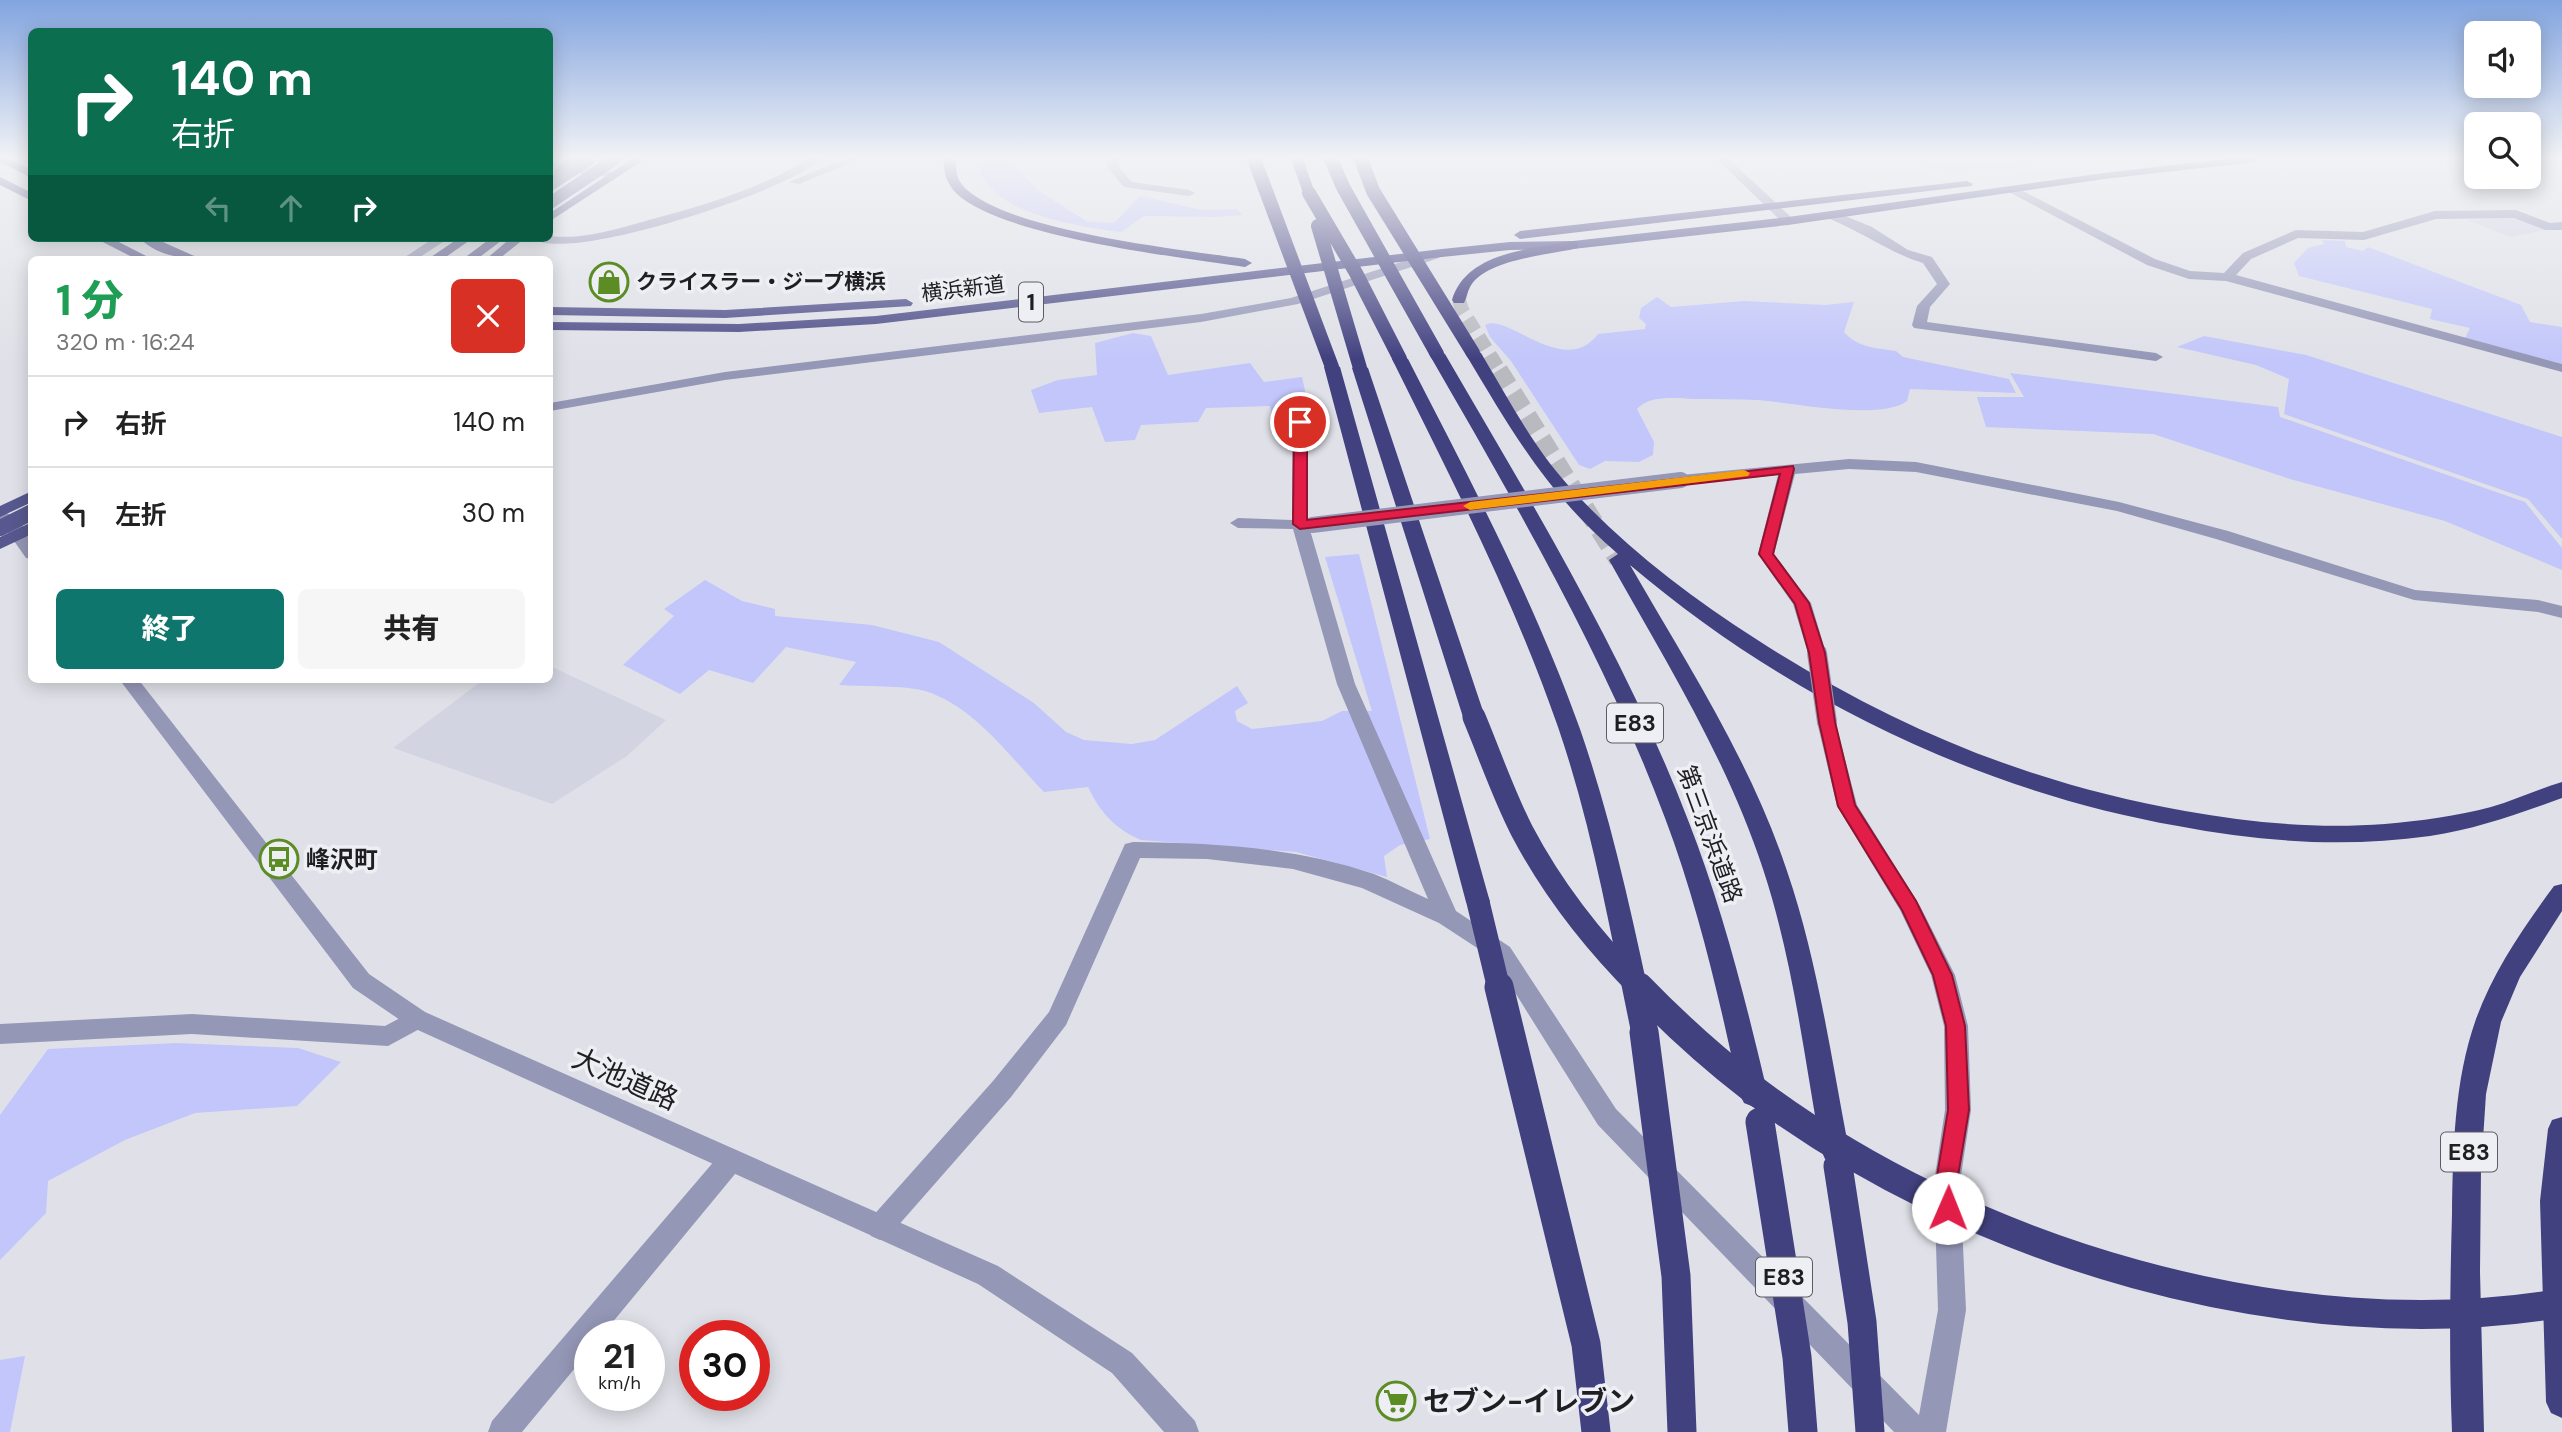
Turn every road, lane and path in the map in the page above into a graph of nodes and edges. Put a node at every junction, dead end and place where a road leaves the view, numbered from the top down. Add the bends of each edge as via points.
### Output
1 (637, 226) edge
2 (1052, 226) edge
3 (1279, 226) edge
4 (1319, 226) edge
5 (1328, 226) edge
6 (1365, 226) edge
7 (1395, 226) edge
8 (1597, 226) edge
9 (1745, 226) edge
10 (1858, 226) edge
11 (2082, 226) edge
12 (2398, 226) edge
13 (553, 240) edge
14 (110, 242) edge
15 (152, 242) edge
16 (436, 242) edge
17 (462, 242) edge
18 (463, 242) edge
19 (493, 242) edge
20 (514, 242) edge
21 (1573, 245) junction
22 (1442, 253) junction
23 (140, 256) edge
24 (185, 256) edge
25 (413, 256) edge
26 (439, 256) edge
27 (444, 256) edge
28 (472, 256) edge
29 (495, 256) edge
30 (1245, 263) junction
31 (2227, 277) junction
32 (1459, 300) dead end
33 (553, 310) edge
34 (553, 326) edge
35 (2156, 357) dead end
36 (2562, 368) edge
37 (553, 406) edge
38 (1300, 422) dead end
39 (1788, 469) junction
40 (28, 491) edge
41 (28, 498) edge
42 (28, 512) edge
43 (0, 514) edge
44 (1238, 523) dead end
45 (1306, 524) junction
46 (27, 530) edge
47 (0, 544) edge
48 (1618, 560) tunnel mouth
49 (2562, 612) edge
50 (131, 683) edge
51 (2562, 790) edge
52 (2562, 893) edge
53 (1447, 917) junction
54 (417, 1019) junction
55 (0, 1034) edge
56 (2562, 1129) edge
57 (732, 1160) junction
58 (880, 1227) junction
59 (2562, 1303) edge
60 (2562, 1402) edge
61 (503, 1432) edge
62 (1184, 1432) edge
63 (1595, 1432) edge
64 (1682, 1432) edge
65 (1803, 1432) edge
66 (1870, 1432) edge
67 (1915, 1432) edge
68 (1931, 1432) edge
69 (2468, 1432) edge

1 - 13 street via 586,241
2 - 30 highway
3 - 63 highway, bridge via 1332,367 1478,902 1586,1344
4 - 59 highway, bridge via 1360,368 1475,718 1514,813 1561,895 1611,958 1720,1066 1807,1128 1891,1176 1991,1225 2091,1262 2213,1293 2327,1312 2431,1318
5 - 64 highway, E83, bridge via 1515,589 1569,728 1600,829 1644,1032 1676,1276
6 - 65 highway, 第三京浜道路 / E83, bridge via 1548,547 1615,676 1676,820 1726,971 1760,1122 1797,1357
7 - 51 highway, bridge via 1541,464 1584,514 1700,610 1781,666 1856,709 1943,751 2038,787 2142,813 2231,827 2322,836 2404,831 2489,815
8 - 30 highway, 横浜新道 / 1
9 - 21 highway, 横浜新道 / 1
10 - 35 street via 1904,253 1928,260 1944,284 1924,306 1919,325
11 - 31 street via 2151,262 2189,275
12 - 31 street via 2364,236 2296,234 2247,256
14 - 23 highway
15 - 24 highway
16 - 25 street
17 - 26 main road
18 - 27 main road
19 - 28 main road
20 - 29 main road
21 - 22 highway, 横浜新道 / 1
21 - 32 highway via 1485,267 1464,282
22 - 34 highway, 横浜新道 / 1 via 876,320 738,328
22 - 37 street via 1293,301 1200,318 725,376
30 - 33 highway, 横浜新道 / 1 via 880,306 725,314
31 - 36 street
38 - 45 street
39 - 45 street, bridge
39 - 49 street via 1849,464 1977,477 2119,507 2222,535 2414,596
39 - 68 street, bridge via 1766,554 1802,603 1817,653 1847,806 1909,906 1942,975 1955,1026 1958,1110 1947,1182 1952,1310
40 - 43 main road
41 - 43 main road
42 - 43 main road, bridge
43 - 46 street
44 - 45 street
45 - 53 street via 1346,684
46 - 47 main road
48 - 66 highway, bridge via 1742,786 1775,869 1801,967 1838,1166 1862,1322
50 - 54 street, 大池道路 via 361,981
52 - 69 highway, E83 via 2516,957 2488,1023 2474,1094 2467,1175 2463,1350
53 - 58 street via 1368,881 1293,861 1207,851 1133,850 1058,1018
53 - 67 street via 1502,953 1607,1117
54 - 55 street via 388,1036 192,1024
54 - 57 street, 大池道路
56 - 60 highway via 2554,1201
57 - 58 street, 大池道路
57 - 61 street
58 - 62 street, 大池道路 via 988,1275 1122,1363

